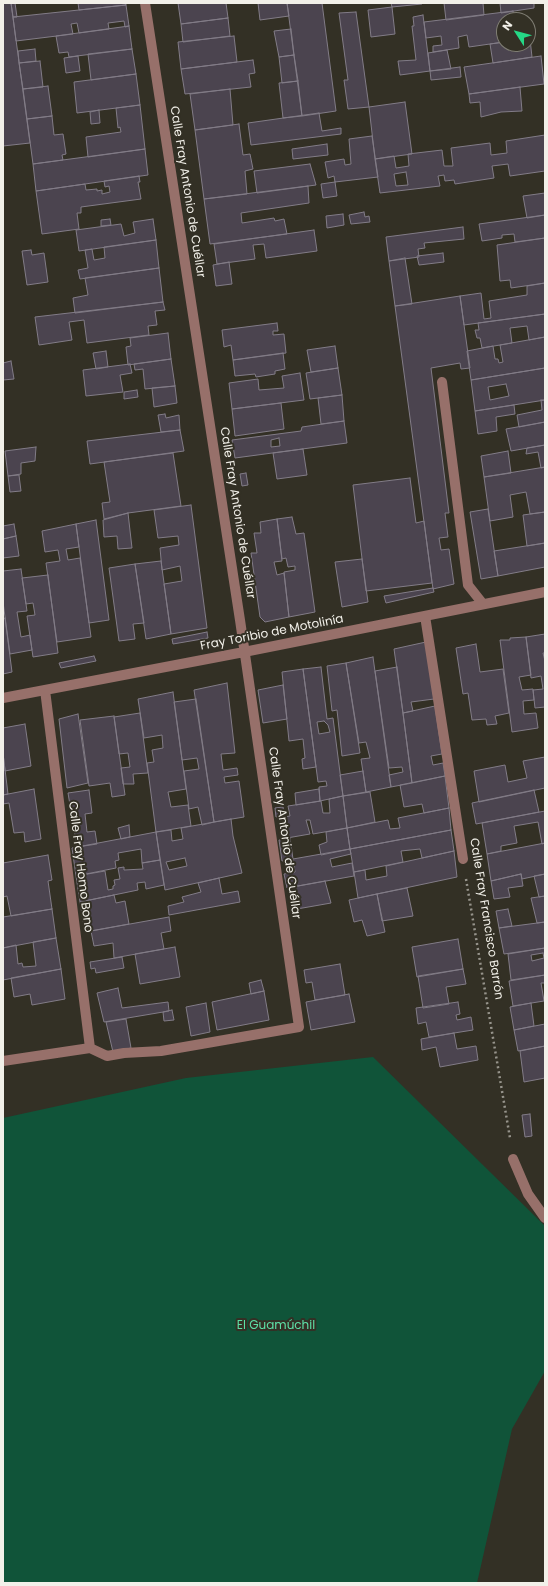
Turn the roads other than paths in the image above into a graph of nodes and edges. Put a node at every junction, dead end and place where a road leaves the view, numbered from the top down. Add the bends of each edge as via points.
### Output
1 (145, 3) edge
2 (442, 382) dead end
3 (545, 592) edge
4 (483, 604) junction
5 (425, 616) junction
6 (244, 652) junction
7 (44, 690) junction
8 (3, 698) edge
9 (463, 859) road end
10 (90, 1048) junction
11 (3, 1061) edge
12 (513, 1159) road end
13 (545, 1218) edge

1 - 6 street, Calle Fray Antonio de Cuéllar
2 - 4 street via 468,585
3 - 4 street, Fray Toribio de Motolinía
4 - 5 street, Fray Toribio de Motolinía
5 - 6 street, Fray Toribio de Motolinía
5 - 9 street, Calle Fray Francisco Barrón
6 - 7 street, Fray Toribio de Motolinía
6 - 10 street, Calle Fray Antonio de Cuéllar via 299,1027 161,1051 107,1056
7 - 8 street, Fray Toribio de Motolinía
7 - 10 street, Calle Fray Homo Bono
10 - 11 street
12 - 13 street via 528,1194

